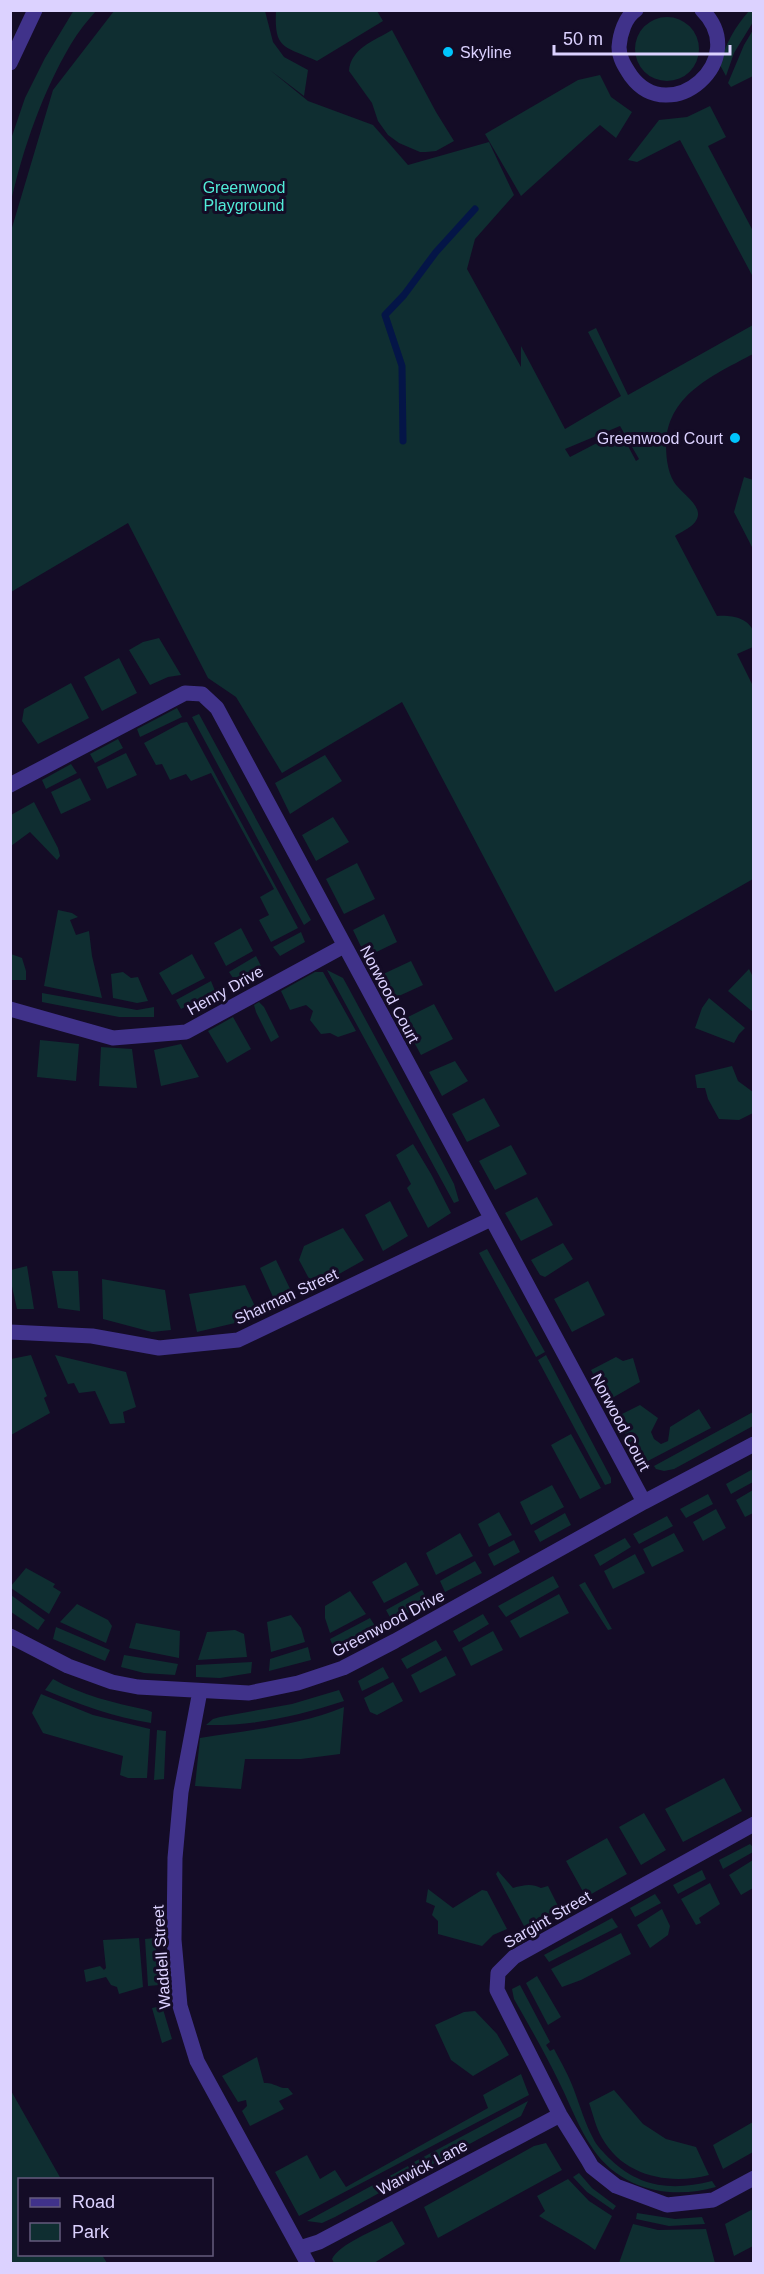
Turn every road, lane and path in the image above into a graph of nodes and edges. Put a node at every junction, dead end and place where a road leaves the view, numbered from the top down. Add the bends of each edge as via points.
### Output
1 (35, 10) edge
2 (636, 10) edge
3 (709, 13) edge
4 (10, 63) edge
5 (10, 785) edge
6 (344, 946) junction
7 (10, 1009) edge
8 (491, 1219) junction
9 (10, 1332) edge
10 (753, 1444) edge
11 (644, 1502) junction
12 (10, 1636) edge
13 (200, 1691) junction
14 (753, 1824) edge
15 (560, 2115) junction
16 (753, 2178) edge
17 (300, 2248) junction
18 (308, 2264) edge

1 - 4 street
2 - 3 street via 625,22 619,47 622,64 637,84 652,93 673,95 689,91 708,76 716,61 718,44
5 - 6 street, Norwood Court via 184,693 202,694 216,708
6 - 7 street, Henry Drive via 186,1032 113,1038
6 - 8 street, Norwood Court
8 - 9 street, Sharman Street via 238,1340 159,1348 92,1336
8 - 11 street, Norwood Court
10 - 11 street, Greenwood Drive
11 - 13 street, Greenwood Drive via 343,1668 249,1693
12 - 13 street, Greenwood Drive via 68,1666 112,1682
13 - 17 street, Waddell Street via 181,1792 175,1858 174,1940 180,2006 197,2061
14 - 15 street, Sargint Street via 514,1957 498,1973 496,1990
15 - 16 street, Sargint Street via 592,2167 616,2186 667,2205 713,2200
15 - 17 street, Warwick Lane via 319,2242
17 - 18 street, Waddell Street

